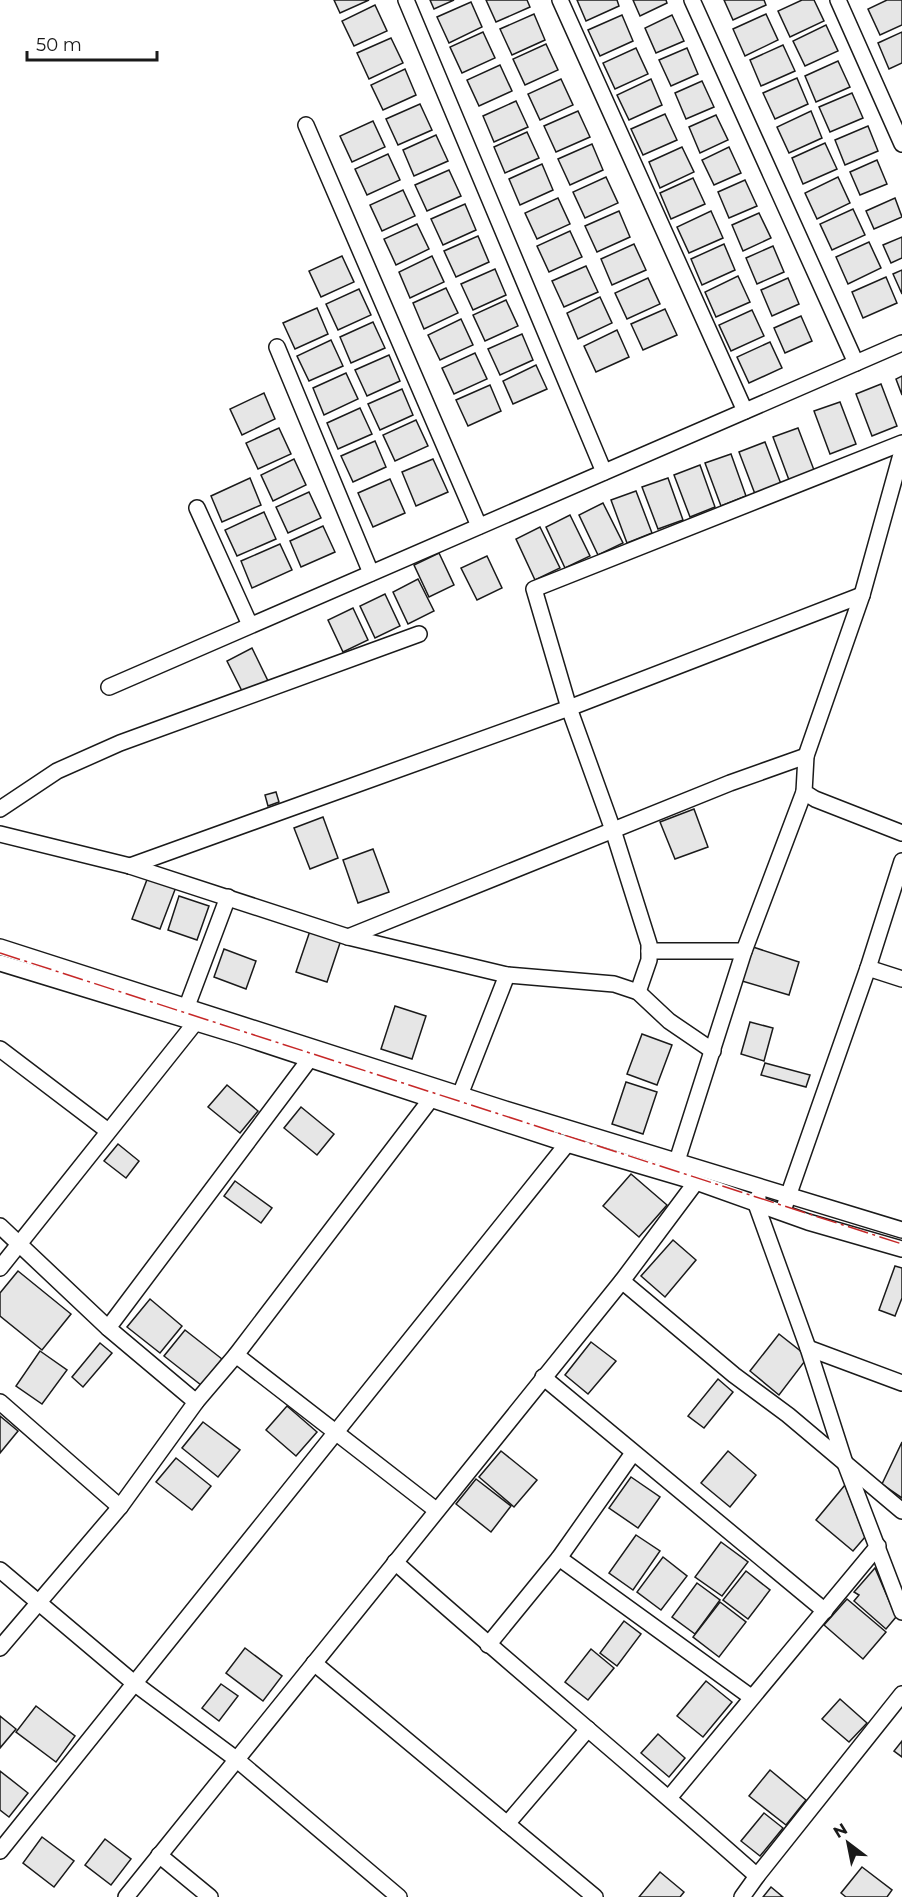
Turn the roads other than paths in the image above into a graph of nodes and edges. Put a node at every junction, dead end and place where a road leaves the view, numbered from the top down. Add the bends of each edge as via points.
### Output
1 (406, 0) edge
2 (560, 0) edge
3 (692, 0) edge
4 (838, 0) edge
5 (306, 125) dead end
6 (902, 144) edge
7 (902, 343) edge
8 (277, 346) dead end
9 (856, 363) junction
10 (745, 411) junction
11 (902, 443) edge
12 (902, 451) edge
13 (604, 472) junction
14 (197, 508) dead end
15 (479, 526) junction
16 (371, 573) junction
17 (862, 595) junction
18 (250, 626) junction
19 (419, 634) dead end
20 (109, 687) dead end
21 (569, 708) junction
22 (806, 756) junction
23 (804, 792) junction
24 (0, 809) edge
25 (613, 830) junction
26 (902, 833) edge
27 (0, 834) edge
28 (902, 861) edge
29 (130, 866) junction
30 (228, 897) junction
31 (348, 937) junction
32 (0, 947) edge
33 (649, 951) junction
34 (744, 951) junction
35 (0, 963) edge
36 (868, 968) junction
37 (507, 975) junction
38 (902, 979) edge
39 (638, 992) junction
40 (187, 1006) junction
41 (195, 1023) junction
42 (712, 1051) junction
43 (3, 1056) edge
44 (309, 1060) junction
45 (460, 1095) junction
46 (431, 1099) junction
47 (108, 1131) junction
48 (567, 1144) junction
49 (677, 1161) junction
50 (696, 1182) junction
51 (761, 1187) junction
52 (789, 1196) junction
53 (756, 1204) junction
54 (783, 1212) junction
55 (0, 1226) edge
56 (902, 1230) edge
57 (20, 1244) junction
58 (902, 1249) edge
59 (0, 1268) edge
60 (622, 1281) junction
61 (108, 1328) junction
62 (807, 1348) junction
63 (236, 1355) junction
64 (543, 1377) junction
65 (902, 1383) edge
66 (0, 1402) edge
67 (196, 1402) junction
68 (336, 1432) junction
69 (633, 1453) junction
70 (845, 1463) junction
71 (120, 1507) junction
72 (436, 1510) junction
73 (902, 1511) edge
74 (878, 1546) junction
75 (559, 1558) junction
76 (395, 1562) junction
77 (0, 1570) edge
78 (39, 1602) junction
79 (825, 1611) junction
80 (902, 1612) edge
81 (488, 1645) junction
82 (0, 1648) edge
83 (314, 1663) junction
84 (135, 1683) junction
85 (902, 1694) edge
86 (751, 1697) junction
87 (588, 1729) junction
88 (236, 1760) junction
89 (669, 1798) junction
90 (507, 1824) junction
91 (0, 1851) edge
92 (159, 1855) junction
93 (758, 1876) junction
94 (126, 1897) edge
95 (210, 1897) edge
96 (399, 1897) edge
97 (595, 1897) edge
98 (742, 1897) edge

1 - 13 street
2 - 10 street
3 - 9 street
4 - 6 street
5 - 15 street
7 - 9 street
8 - 16 street
9 - 10 street
10 - 13 street
11 - 21 street via 534,590
12 - 17 street
13 - 15 street
14 - 18 street
15 - 16 street
16 - 18 street
17 - 21 street
17 - 22 street
18 - 20 street
19 - 24 street via 120,744 57,771
21 - 25 street
21 - 29 street
22 - 23 street
22 - 25 street
23 - 26 street
23 - 34 street
25 - 31 street
25 - 33 street
27 - 29 street
28 - 36 street
29 - 30 street
30 - 31 street
30 - 40 street
31 - 37 street
32 - 40 street
33 - 34 street
33 - 39 street via 650,960
34 - 42 street
35 - 41 street
36 - 38 street
36 - 52 street
37 - 39 street via 614,984
37 - 45 street
39 - 42 street via 669,1021
40 - 45 street
41 - 44 street
41 - 47 street
42 - 49 street
43 - 47 street
44 - 46 street
44 - 61 street
45 - 49 street
46 - 48 street
46 - 63 street
47 - 57 street
48 - 50 street
48 - 68 street
49 - 51 street
50 - 53 street
50 - 60 street
51 - 52 street
51 - 53 street
52 - 54 street
52 - 56 street
53 - 54 street
53 - 62 street
54 - 58 street
55 - 57 street
57 - 59 street
57 - 61 street
60 - 64 street
60 - 70 street
61 - 67 street
62 - 65 street
62 - 70 street
63 - 67 street
63 - 68 street
64 - 69 street
64 - 72 street
66 - 71 street
67 - 71 street
68 - 72 street
68 - 84 street
69 - 75 street
69 - 79 street
70 - 73 street
70 - 74 street
71 - 78 street
72 - 76 street
74 - 79 street
74 - 80 street
75 - 81 street
75 - 86 street
76 - 81 street
76 - 83 street
77 - 78 street
78 - 82 street
78 - 84 street
79 - 86 street
81 - 87 street
83 - 88 street
83 - 90 street
84 - 88 street
84 - 91 street
85 - 93 street
86 - 89 street
87 - 89 street
87 - 90 street
88 - 92 street
88 - 96 street
89 - 93 street
90 - 97 street
92 - 94 street
92 - 95 street
93 - 98 street

